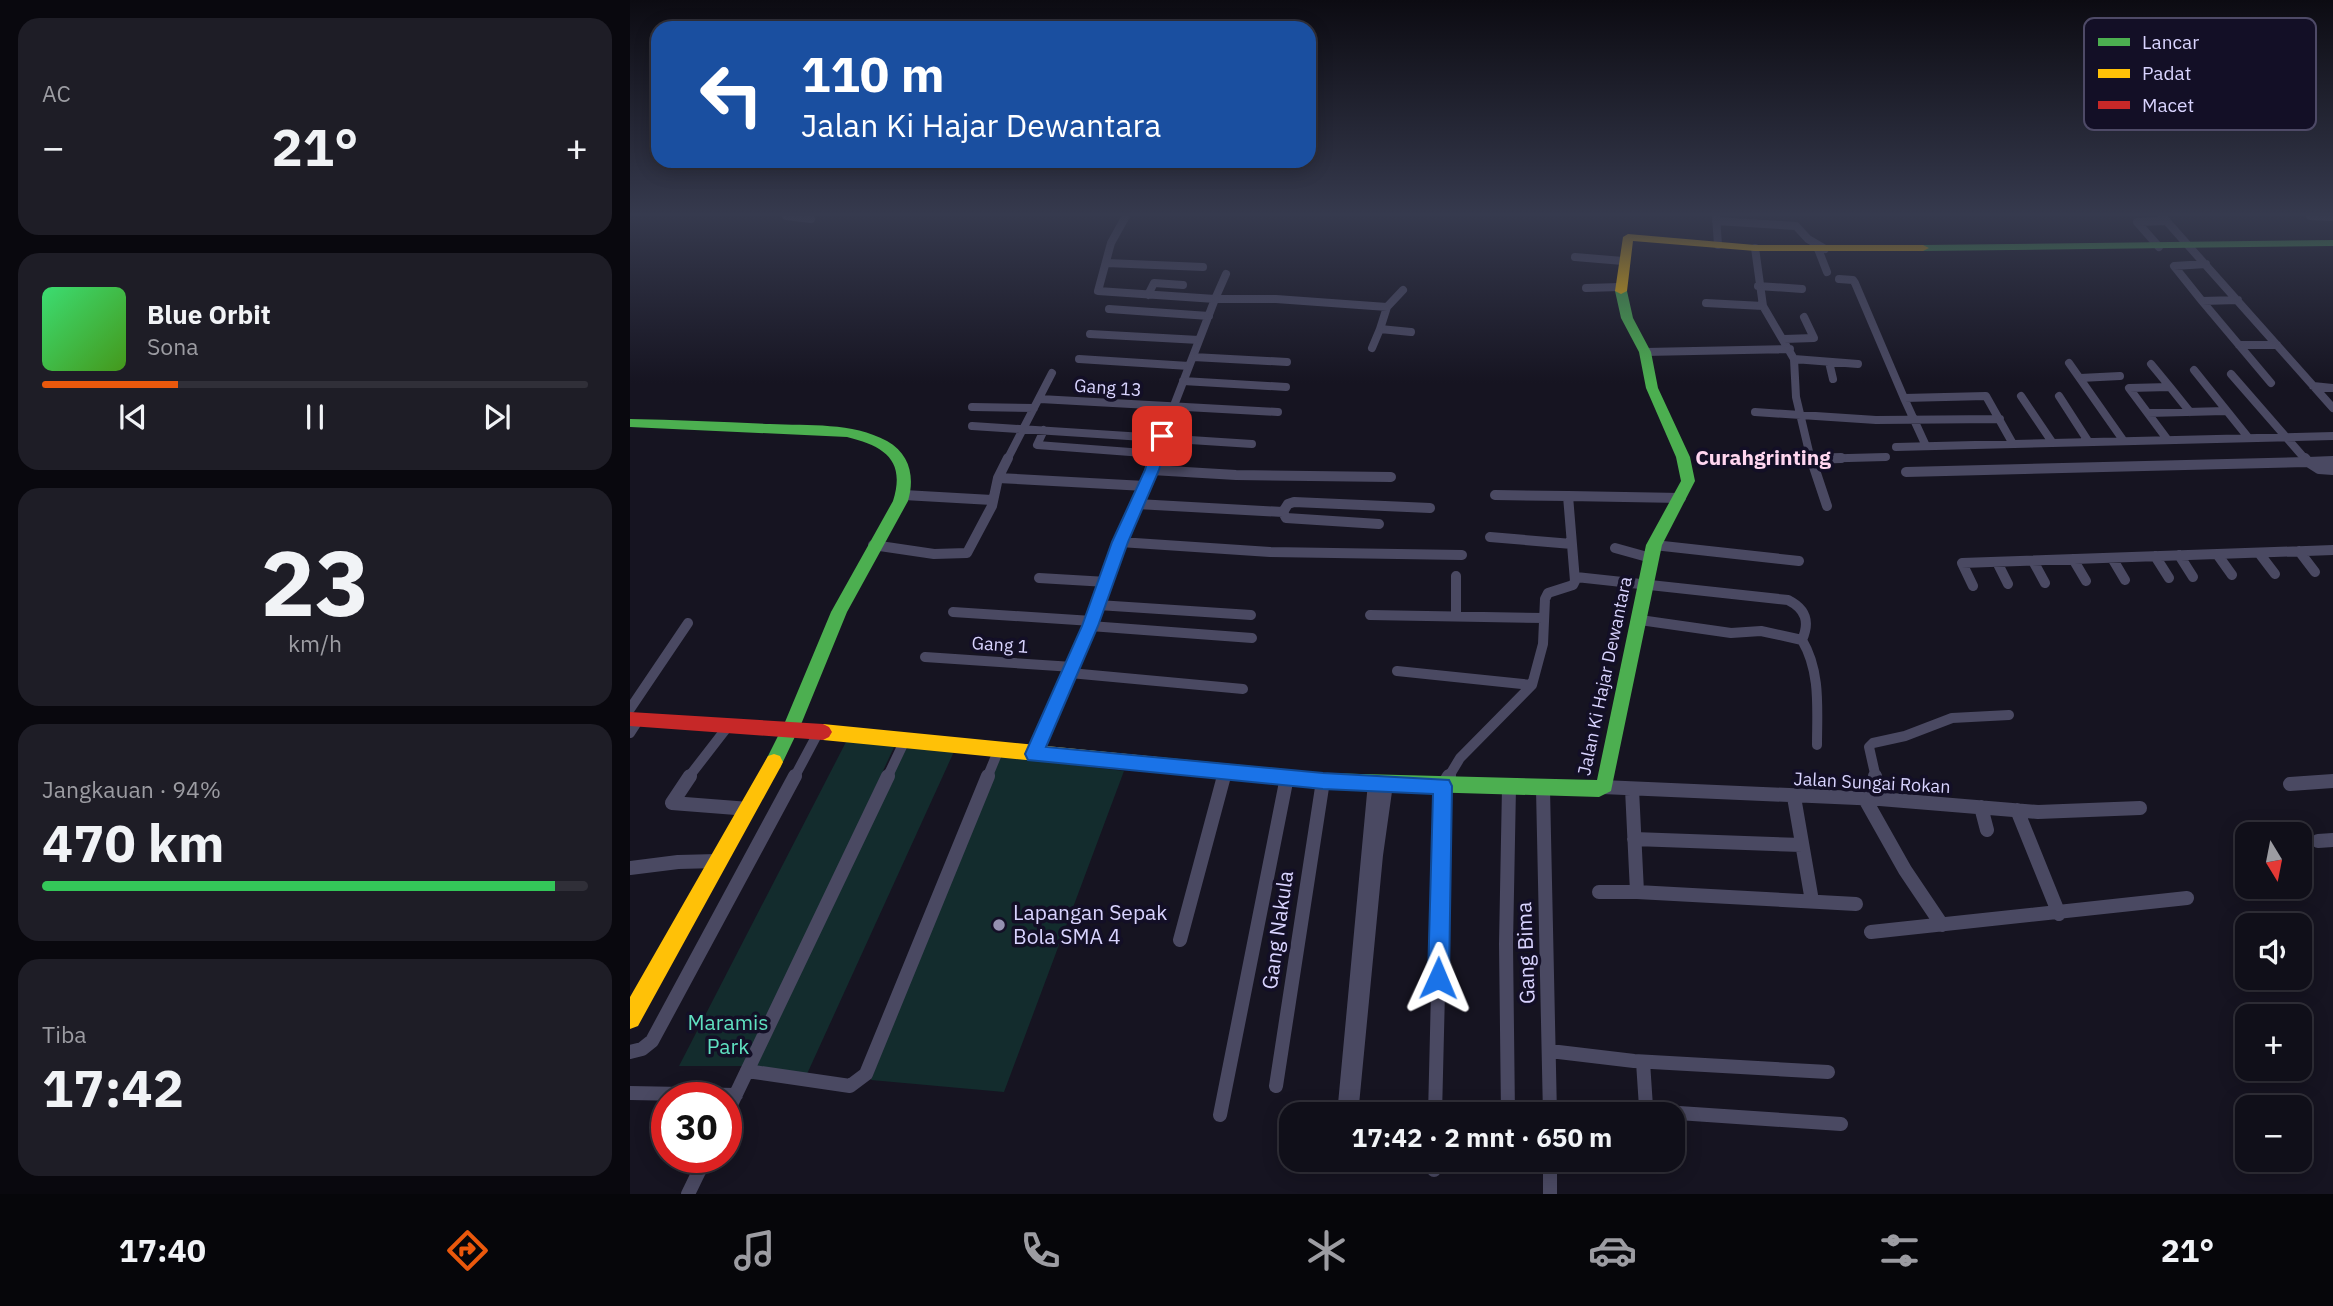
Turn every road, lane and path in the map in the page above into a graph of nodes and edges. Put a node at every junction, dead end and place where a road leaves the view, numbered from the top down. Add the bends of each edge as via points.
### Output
1 (1104, 272) edge
2 (1622, 272) edge
3 (1757, 272) edge
4 (2179, 272) edge
5 (2213, 272) edge
6 (1226, 274) dead end
7 (1839, 279) dead end
8 (1183, 285) dead end
9 (1758, 286) junction
10 (1620, 287) junction
11 (1586, 288) dead end
12 (1802, 289) dead end
13 (1403, 290) dead end
14 (1148, 295) junction
15 (1215, 299) junction
16 (2238, 300) junction
17 (2202, 301) junction
18 (1706, 303) dead end
19 (1763, 306) junction
20 (1388, 307) junction
21 (1109, 309) dead end
22 (1209, 316) junction
23 (1804, 317) dead end
24 (1380, 329) junction
25 (1411, 332) dead end
26 (1090, 334) dead end
27 (1784, 339) junction
28 (1199, 340) junction
29 (2239, 345) junction
30 (2277, 345) junction
31 (1372, 348) dead end
32 (1790, 349) junction
33 (1645, 352) junction
34 (1079, 359) dead end
35 (1794, 359) junction
36 (1191, 362) junction
37 (1287, 362) dead end
38 (1829, 362) junction
39 (2069, 363) dead end
40 (1858, 364) dead end
41 (2110, 364) dead end
42 (2151, 364) dead end
43 (2194, 370) dead end
44 (1052, 373) dead end
45 (2231, 374) dead end
46 (2120, 376) junction
47 (2080, 378) junction
48 (1833, 379) dead end
49 (1183, 381) junction
50 (2271, 383) dead end
51 (2313, 386) junction
52 (1286, 387) dead end
53 (2170, 387) junction
54 (2129, 388) junction
55 (2333, 388) edge
56 (2021, 396) dead end
57 (2059, 396) dead end
58 (1904, 398) junction
59 (2331, 402) edge
60 (1037, 403) junction
61 (972, 407) dead end
62 (1174, 408) junction
63 (2225, 411) junction
64 (1278, 412) dead end
65 (1755, 412) dead end
66 (2190, 412) junction
67 (1800, 414) junction
68 (2148, 414) junction
69 (2000, 419) junction
70 (1914, 421) junction
71 (630, 423) edge
72 (972, 426) dead end
73 (1024, 429) junction
74 (1044, 430) junction
75 (1162, 436) junction
76 (2247, 436) junction
77 (2284, 436) junction
78 (2333, 436) edge
79 (2167, 439) junction
80 (2123, 440) junction
81 (2088, 441) junction
82 (2052, 442) junction
83 (1252, 444) dead end
84 (2013, 444) junction
85 (1926, 446) junction
86 (1896, 447) dead end
87 (1157, 454) junction
88 (1886, 457) dead end
89 (1811, 459) junction
90 (2333, 461) edge
91 (2308, 462) junction
92 (1152, 470) junction
93 (2333, 470) edge
94 (1906, 472) dead end
95 (1391, 477) dead end
96 (998, 478) junction
97 (1145, 486) junction
98 (904, 495) junction
99 (1495, 495) dead end
100 (1568, 496) junction
101 (1681, 498) junction
102 (992, 500) junction
103 (1137, 504) junction
104 (1827, 506) dead end
105 (1430, 508) dead end
106 (1283, 512) junction
107 (1380, 524) dead end
108 (1490, 537) dead end
109 (1120, 542) junction
110 (1572, 544) junction
111 (873, 545) junction
112 (1615, 548) dead end
113 (2333, 550) edge
114 (1653, 551) junction
115 (2299, 551) junction
116 (2259, 553) junction
117 (2217, 554) junction
118 (1462, 555) dead end
119 (2179, 555) junction
120 (2155, 556) junction
121 (2112, 558) junction
122 (2073, 559) junction
123 (1800, 561) dead end
124 (2033, 561) junction
125 (1997, 562) junction
126 (2315, 572) dead end
127 (2275, 574) dead end
128 (2232, 575) dead end
129 (1456, 576) dead end
130 (1576, 577) junction
131 (2193, 577) dead end
132 (1039, 578) dead end
133 (2169, 578) dead end
134 (2125, 580) dead end
135 (2086, 581) dead end
136 (1107, 582) junction
137 (1645, 583) junction
138 (2045, 583) dead end
139 (2008, 584) dead end
140 (1973, 586) dead end
141 (1098, 606) junction
142 (953, 612) dead end
143 (1251, 615) dead end
144 (1370, 615) dead end
145 (1456, 616) junction
146 (1544, 618) junction
147 (1640, 620) junction
148 (688, 623) dead end
149 (1091, 623) junction
150 (1252, 638) dead end
151 (1802, 640) junction
152 (925, 657) dead end
153 (1072, 670) junction
154 (1397, 671) dead end
155 (1532, 685) junction
156 (1243, 688) dead end
157 (2009, 715) dead end
158 (632, 720) edge
159 (729, 725) junction
160 (793, 729) junction
161 (818, 733) junction
162 (905, 740) junction
163 (1817, 745) dead end
164 (999, 748) junction
165 (1034, 754) junction
166 (1225, 771) junction
167 (1287, 777) junction
168 (1323, 781) junction
169 (2333, 782) edge
170 (1381, 784) junction
171 (2290, 784) dead end
172 (1443, 786) junction
173 (1509, 787) junction
174 (1602, 788) junction
175 (1543, 789) junction
176 (1632, 789) junction
177 (1794, 797) junction
178 (1865, 799) junction
179 (1880, 799) junction
180 (1981, 807) junction
181 (749, 808) junction
182 (2140, 808) dead end
183 (2017, 810) junction
184 (1987, 830) dead end
185 (1634, 839) junction
186 (2333, 840) edge
187 (2318, 841) dead end
188 (1802, 845) junction
189 (717, 861) junction
190 (630, 868) edge
191 (1599, 892) dead end
192 (1637, 892) junction
193 (2186, 898) dead end
194 (1812, 901) junction
195 (1856, 904) dead end
196 (2059, 914) junction
197 (1942, 925) junction
198 (1871, 932) dead end
199 (1180, 940) dead end
200 (1356, 1015) junction
201 (630, 1018) edge
202 (1550, 1051) junction
203 (630, 1052) edge
204 (1643, 1062) junction
205 (746, 1072) junction
206 (1828, 1072) dead end
207 (742, 1082) edge
208 (1276, 1086) dead end
209 (630, 1093) edge
210 (651, 1093) edge
211 (1346, 1102) edge
212 (1352, 1102) edge
213 (1435, 1102) edge
214 (1508, 1102) edge
215 (1550, 1102) edge
216 (1220, 1115) dead end
217 (1841, 1124) dead end
218 (1550, 1172) edge
219 (698, 1173) edge
220 (688, 1194) edge
221 (1550, 1194) edge

1 - 14 street via 1098,291
2 - 10 main road, Jalan Ki Hajar Dewantara
3 - 9 street
4 - 17 street
5 - 16 street
6 - 15 street
7 - 58 street via 1855,283
8 - 14 street via 1154,283
9 - 12 street
9 - 19 street
10 - 11 street
10 - 33 main road, Jalan Ki Hajar Dewantara via 1627,318
13 - 20 street
14 - 15 street
15 - 20 street
15 - 22 street
16 - 17 street
16 - 30 street
17 - 29 street
18 - 19 street
19 - 27 street
20 - 24 street
21 - 22 street
22 - 28 street
23 - 27 street via 1814,338
24 - 25 street
24 - 31 street
26 - 28 street
27 - 32 street
28 - 36 street
29 - 30 street
29 - 50 street
30 - 51 street
32 - 33 street
32 - 35 street
33 - 101 main road, Jalan Ki Hajar Dewantara via 1652,388 1687,470
34 - 36 street
35 - 38 street
35 - 67 street
36 - 37 street
36 - 49 street
38 - 40 street
38 - 48 street
39 - 47 street
41 - 46 street
42 - 53 street
43 - 63 street
44 - 60 street
45 - 77 street
46 - 47 street
46 - 54 street
47 - 80 street
49 - 52 street
49 - 62 street
51 - 55 street
51 - 59 street
53 - 54 street
53 - 66 street
54 - 68 street
56 - 82 street
57 - 81 street
58 - 69 street via 1982,395
58 - 70 street
60 - 61 street, Gang 13
60 - 62 street, Gang 13
60 - 73 street
62 - 64 street, Gang 13
62 - 75 street
63 - 66 street
63 - 76 street
65 - 67 street
66 - 68 street
67 - 70 street
67 - 89 street
68 - 79 street
69 - 70 street
69 - 84 street
70 - 85 street
71 - 98 main road via 865,436 897,453 904,472
72 - 73 street
73 - 74 street
73 - 96 street
74 - 75 street
74 - 87 street via 1037,445
75 - 83 street
75 - 87 street
76 - 77 street
76 - 79 street
77 - 78 street
77 - 91 street
79 - 80 street
80 - 81 street
81 - 82 street
82 - 84 street
84 - 85 street
85 - 86 street
87 - 92 street
88 - 89 street
89 - 104 street
90 - 91 street
91 - 93 street
91 - 94 street
92 - 95 street
92 - 97 street
96 - 97 street
96 - 102 street
97 - 103 street
98 - 102 street
98 - 111 main road
99 - 100 street
100 - 101 street
100 - 110 street
101 - 114 main road, Jalan Ki Hajar Dewantara
102 - 111 street via 967,553 934,554
103 - 106 street
103 - 109 street
105 - 106 street via 1294,502
106 - 107 street via 1286,518
108 - 110 street
109 - 118 street via 1270,552
109 - 136 street
110 - 130 street
111 - 160 main road via 820,653
112 - 114 street
113 - 115 street
114 - 123 street
114 - 137 main road, Jalan Ki Hajar Dewantara
115 - 116 street
115 - 126 street
116 - 117 street
116 - 127 street
117 - 119 street
117 - 128 street
119 - 120 street
119 - 131 street
120 - 121 street
120 - 133 street
121 - 122 street
121 - 134 street
122 - 124 street
122 - 135 street
124 - 125 street
124 - 138 street
125 - 139 street
125 - 140 street via 1962,563
129 - 145 street
130 - 137 street
130 - 146 street via 1573,585 1548,593
132 - 136 street
136 - 141 street
137 - 147 main road, Jalan Ki Hajar Dewantara
137 - 151 street via 1795,602 1806,616 1808,630
141 - 143 street
141 - 149 street
142 - 149 street
144 - 145 street
145 - 146 street
146 - 155 street via 1543,644
147 - 151 street via 1731,633 1761,631
147 - 174 main road, Jalan Ki Hajar Dewantara
148 - 158 street
149 - 150 street
149 - 153 street
151 - 163 street via 1814,669
152 - 153 street, Gang 1
153 - 156 street, Gang 1
153 - 165 street
154 - 155 street
155 - 172 street via 1460,758
157 - 179 street via 1952,718 1873,743 1869,747
158 - 159 main road, Jalan Ki Hajar Dewantara
159 - 160 main road, Jalan Ki Hajar Dewantara
159 - 181 street via 672,803
160 - 161 main road, Jalan Ki Hajar Dewantara
160 - 181 main road
161 - 162 main road, Jalan Ki Hajar Dewantara
161 - 203 street via 652,1041
162 - 164 main road, Jalan Ki Hajar Dewantara
162 - 205 street
164 - 165 main road, Jalan Ki Hajar Dewantara
164 - 205 street via 866,1074 850,1086
165 - 166 main road, Jalan Ki Hajar Dewantara
166 - 167 main road, Jalan Ki Hajar Dewantara
166 - 199 street
167 - 168 main road, Jalan Ki Hajar Dewantara
167 - 216 street
168 - 170 main road, Jalan Ki Hajar Dewantara
168 - 208 street, Gang Nakula
169 - 171 street
170 - 172 main road, Jalan Ki Hajar Dewantara
170 - 200 street
172 - 173 main road, Jalan Ki Hajar Dewantara
172 - 213 street
173 - 175 main road, Jalan Ki Hajar Dewantara
173 - 214 street
174 - 175 main road, Jalan Ki Hajar Dewantara
174 - 176 street, Jalan Sungai Rokan
175 - 202 street, Gang Bima
176 - 177 street, Jalan Sungai Rokan
176 - 185 street
177 - 178 street, Jalan Sungai Rokan
177 - 188 street
178 - 179 street, Jalan Sungai Rokan
178 - 197 street
179 - 180 street, Jalan Sungai Rokan
180 - 183 street, Jalan Sungai Rokan
180 - 184 street
181 - 189 main road
182 - 183 street, Jalan Sungai Rokan via 2059,813
183 - 196 street
185 - 188 street
185 - 192 street
186 - 187 street
188 - 194 street
189 - 190 street
189 - 201 main road
191 - 192 street
192 - 194 street
193 - 196 street
194 - 195 street
196 - 197 street
197 - 198 street
200 - 211 street
200 - 212 street
202 - 204 street
202 - 215 street, Gang Bima
204 - 206 street
204 - 217 street via 1646,1107 1653,1112
205 - 207 street
209 - 210 street
218 - 221 street
219 - 220 street

